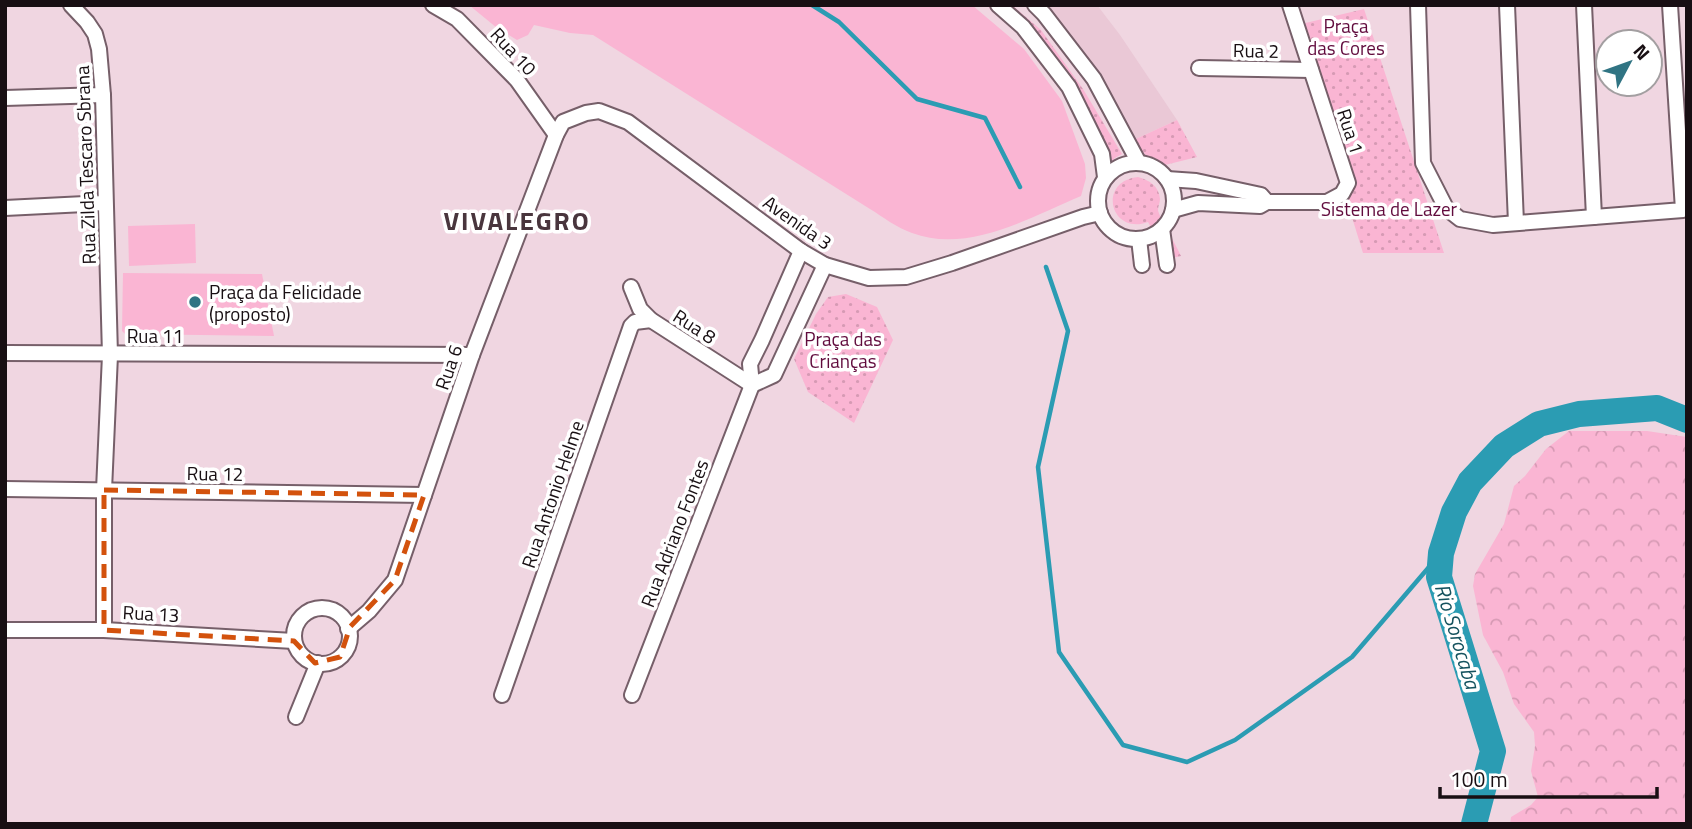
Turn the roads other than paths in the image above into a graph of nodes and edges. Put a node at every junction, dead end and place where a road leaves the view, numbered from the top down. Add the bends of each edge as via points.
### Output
1 (71, 5) edge
2 (433, 5) edge
3 (998, 5) edge
4 (1035, 5) edge
5 (1290, 5) edge
6 (1418, 5) edge
7 (1507, 5) edge
8 (1584, 5) edge
9 (1670, 5) edge
10 (1199, 68) dead end
11 (1311, 70) junction
12 (103, 94) junction
13 (5, 98) edge
14 (577, 115) joint
15 (556, 135) junction
16 (1139, 163) junction
17 (1105, 177) junction
18 (1167, 179) junction
19 (1267, 202) junction
20 (105, 203) junction
21 (5, 208) edge
22 (1173, 210) junction
23 (1100, 213) junction
24 (1594, 217) junction
25 (1516, 223) junction
26 (1162, 229) junction
27 (1139, 239) junction
28 (801, 251) junction
29 (825, 265) junction
30 (1142, 265) dead end
31 (1167, 265) dead end
32 (631, 287) dead end
33 (651, 320) junction
34 (762, 340) junction
35 (784, 352) junction
36 (5, 353) edge
37 (110, 355) junction
38 (472, 355) junction
39 (752, 386) junction
40 (5, 489) edge
41 (104, 490) junction
42 (424, 495) junction
43 (348, 628) junction
44 (5, 630) edge
45 (104, 630) junction
46 (294, 641) junction
47 (318, 663) junction
48 (502, 695) dead end
49 (632, 695) dead end
50 (296, 717) dead end

1 - 12 street, Rua Zilda Tescaro Sbrana via 95,34
2 - 15 street, Rua 10 via 457,19 517,80
3 - 17 street via 1023,27 1069,87 1102,154
4 - 16 street via 1094,79
5 - 11 street, Rua 1
6 - 25 street via 1423,163 1446,208 1460,219 1493,225
7 - 25 street
8 - 24 street
9 - 24 street via 1683,210
10 - 11 street, Rua 2
11 - 19 street, Rua 1 via 1348,183 1342,194 1327,202
12 - 13 street
12 - 20 street, Rua Zilda Tescaro Sbrana
14 - 15 street, Rua 6 via 563,121
14 - 28 street, Avenida 3 via 599,111 628,122
15 - 38 street, Rua 6
16 - 17 street via 1126,164
16 - 18 street via 1150,165
17 - 23 street via 1098,201
18 - 19 street via 1261,195
18 - 22 street
19 - 22 street via 1260,206 1198,203
20 - 21 street
20 - 37 street, Rua Zilda Tescaro Sbrana
22 - 26 street
23 - 27 street via 1115,233
23 - 29 street, Avenida 3 via 906,277 869,278
24 - 25 street
26 - 27 street
26 - 31 street
27 - 30 street
28 - 29 street, Avenida 3
28 - 34 street, Rua Adriano Fontes
29 - 35 street
32 - 33 street, Rua 8 via 640,309
33 - 39 street, Rua 8
33 - 48 street, Rua Antonio Helme via 631,326
34 - 35 street
34 - 39 street, Rua Adriano Fontes via 750,364
35 - 39 street via 774,375
36 - 37 street, Rua 11
37 - 38 street, Rua 11
37 - 41 street, Rua Zilda Tescaro Sbrana
38 - 42 street, Rua 6
39 - 49 street, Rua Adriano Fontes
40 - 41 street, Rua 12
41 - 42 street, Rua 12
41 - 45 street, Rua Zilda Tescaro Sbrana
42 - 43 street, Rua 6 via 395,580
43 - 46 street via 335,611 316,609 300,618
43 - 47 street via 349,642 340,657
44 - 45 street, Rua 13
45 - 46 street, Rua 13
46 - 47 street via 300,653
47 - 50 street

